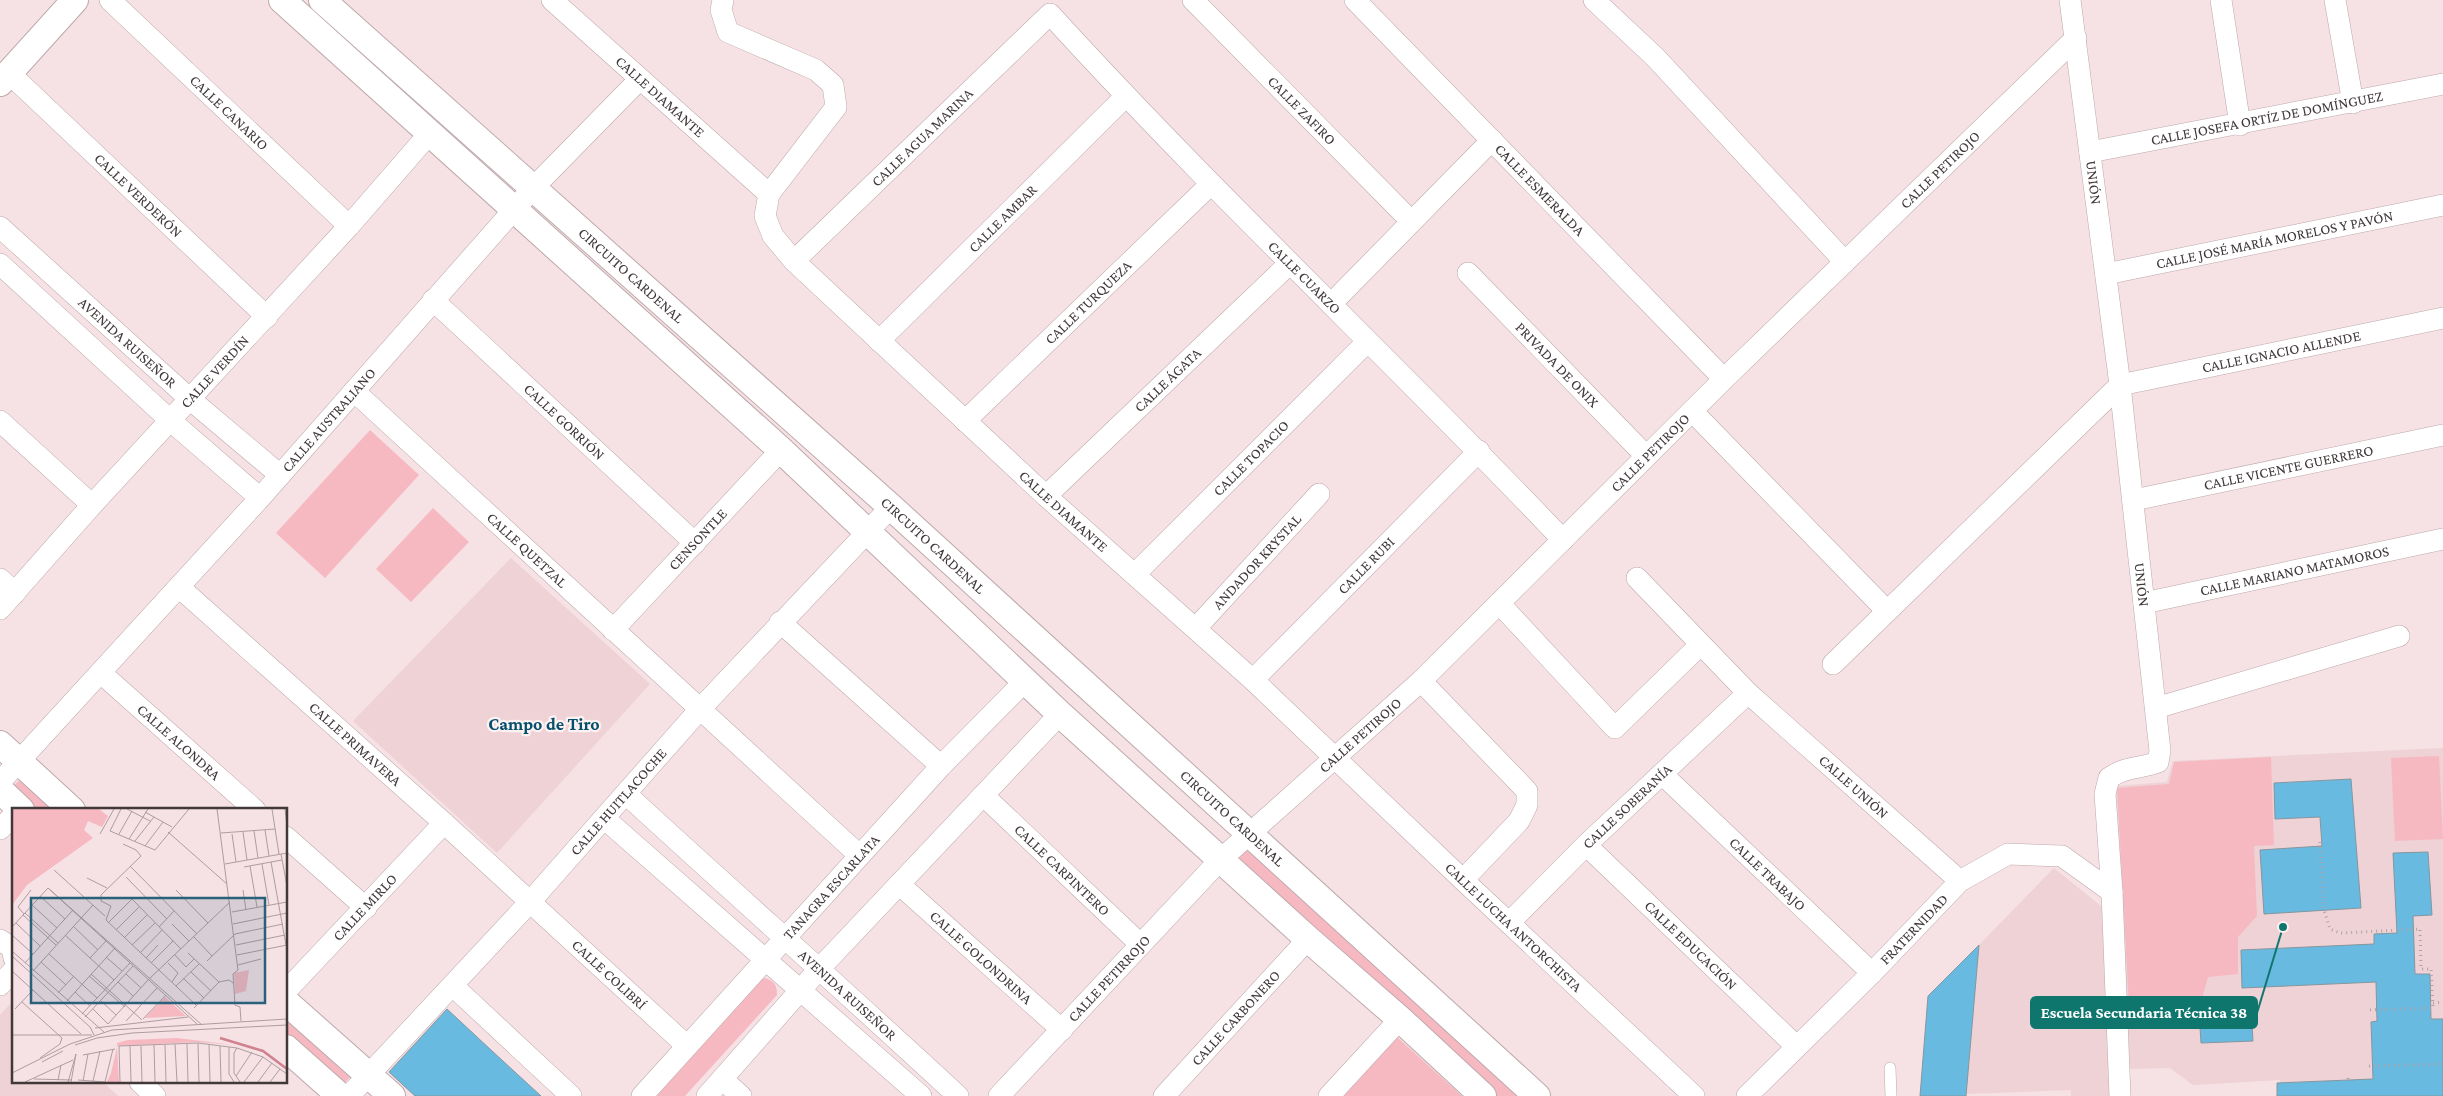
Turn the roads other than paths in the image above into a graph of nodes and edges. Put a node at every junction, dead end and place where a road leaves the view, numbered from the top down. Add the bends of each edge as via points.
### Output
1 (75, 0) edge
2 (110, 0) edge
3 (282, 0) edge
4 (322, 0) edge
5 (552, 0) edge
6 (723, 0) edge
7 (1355, 0) edge
8 (1594, 0) edge
9 (2070, 0) edge
10 (2221, 0) edge
11 (2335, 0) edge
12 (1196, 1) edge
13 (1050, 14) joint
14 (2076, 38) junction
15 (5, 78) edge
16 (639, 80) junction
17 (2443, 84) edge
18 (1125, 97) junction
19 (2353, 103) junction
20 (2240, 125) junction
21 (430, 134) junction
22 (1492, 140) junction
23 (2090, 152) junction
24 (1211, 184) junction
25 (533, 188) junction
26 (769, 194) junction
27 (2443, 205) edge
28 (514, 210) junction
29 (1411, 221) junction
30 (349, 226) junction
31 (0, 227) edge
32 (794, 261) junction
33 (1845, 262) junction
34 (0, 264) edge
35 (1289, 264) junction
36 (1468, 273) dead end
37 (2106, 274) junction
38 (433, 300) junction
39 (1331, 304) junction
40 (267, 317) junction
41 (2443, 318) edge
42 (879, 341) junction
43 (1367, 342) junction
44 (1724, 379) junction
45 (2120, 385) junction
46 (354, 391) junction
47 (191, 400) junction
48 (1692, 411) junction
49 (0, 421) edge
50 (171, 422) junction
51 (965, 422) junction
52 (2443, 435) edge
53 (781, 450) junction
54 (1479, 451) junction
55 (1646, 456) junction
56 (280, 475) junction
57 (1319, 494) dead end
58 (1046, 496) junction
59 (260, 498) junction
60 (2134, 500) junction
61 (92, 505) junction
62 (891, 507) junction
63 (868, 531) junction
64 (2443, 539) edge
65 (1563, 540) junction
66 (696, 543) junction
67 (1135, 574) junction
68 (1637, 578) dead end
69 (7, 586) edge
70 (179, 587) junction
71 (1499, 603) junction
72 (2144, 603) junction
73 (0, 609) edge
74 (1886, 611) junction
75 (780, 622) junction
76 (1196, 628) junction
77 (613, 630) junction
78 (2399, 636) dead end
79 (1700, 645) junction
80 (1833, 664) dead end
81 (101, 673) junction
82 (1253, 680) junction
83 (1026, 681) junction
84 (1421, 681) junction
85 (1748, 693) junction
86 (701, 708) junction
87 (2156, 708) junction
88 (1060, 714) junction
89 (10, 752) edge
90 (1335, 758) junction
91 (941, 766) junction
92 (1663, 775) junction
93 (0, 782) edge
94 (0, 790) edge
95 (626, 794) junction
96 (983, 795) junction
97 (15, 808) edge
98 (70, 808) edge
99 (253, 808) edge
100 (12, 817) edge
101 (605, 819) junction
102 (444, 823) junction
103 (0, 829) edge
104 (1248, 833) junction
105 (288, 839) edge
106 (1586, 845) junction
107 (859, 855) junction
108 (1220, 860) junction
109 (1463, 880) junction
110 (1960, 882) junction
111 (899, 884) junction
112 (2112, 892) junction
113 (530, 903) junction
114 (366, 908) junction
115 (1509, 923) junction
116 (784, 939) junction
117 (1308, 939) junction
118 (1140, 944) junction
119 (766, 960) junction
120 (820, 968) junction
121 (12, 972) edge
122 (1872, 973) junction
123 (0, 985) edge
124 (453, 986) junction
125 (288, 990) edge
126 (801, 990) junction
127 (288, 1004) edge
128 (1400, 1019) junction
129 (1062, 1030) junction
130 (687, 1046) junction
131 (1796, 1046) junction
132 (288, 1050) edge
133 (1890, 1068) dead end
134 (368, 1074) junction
135 (722, 1079) junction
136 (142, 1084) edge
137 (155, 1096) edge
138 (340, 1096) edge
139 (348, 1096) edge
140 (392, 1096) edge
141 (571, 1096) edge
142 (642, 1096) edge
143 (707, 1096) edge
144 (741, 1096) edge
145 (921, 1096) edge
146 (958, 1096) edge
147 (998, 1096) edge
148 (1164, 1096) edge
149 (1329, 1096) edge
150 (1483, 1096) edge
151 (1537, 1096) edge
152 (1694, 1096) edge
153 (1747, 1096) edge
154 (1891, 1096) edge
155 (2120, 1096) edge

1 - 15 street
2 - 30 street, CALLE CANARIO
3 - 21 street, CIRCUITO CARDENAL
4 - 25 street, CIRCUITO CARDENAL
5 - 16 street, CALLE DIAMANTE
6 - 26 street via 721,10 728,32 816,70 833,84 836,107
7 - 22 street, CALLE ESMERALDA
8 - 33 street via 1655,57
9 - 14 street
10 - 20 street
11 - 19 street
12 - 29 street, CALLE ZAFIRO
13 - 18 street, CALLE CUARZO
13 - 32 street, CALLE AGUA MARINA
14 - 23 street, UNIÓN
14 - 33 street, CALLE PETIROJO
15 - 40 street, CALLE VERDERÓN
16 - 25 street, CALLE AUSTRALIANO
16 - 26 street, CALLE DIAMANTE
17 - 19 street, CALLE JOSEFA ORTÍZ DE DOMÍNGUEZ
18 - 24 street, CALLE CUARZO
18 - 42 street, CALLE AMBAR
19 - 20 street, CALLE JOSEFA ORTÍZ DE DOMÍNGUEZ
20 - 23 street, CALLE JOSEFA ORTÍZ DE DOMÍNGUEZ
21 - 28 street, CIRCUITO CARDENAL
21 - 30 street, CALLE VERDÍN
22 - 29 street
22 - 44 street, CALLE ESMERALDA
23 - 37 street, UNIÓN
24 - 35 street, CALLE CUARZO
24 - 51 street, CALLE TURQUEZA
25 - 28 street, CALLE AUSTRALIANO
25 - 62 street, CIRCUITO CARDENAL
26 - 32 street, CALLE DIAMANTE via 765,216 773,236
27 - 37 street, CALLE JOSÉ MARÍA MORELOS Y PAVÓN
28 - 38 street, CALLE AUSTRALIANO
28 - 53 street, CIRCUITO CARDENAL
29 - 39 street
30 - 40 street, CALLE VERDÍN
31 - 47 street, AVENIDA RUISEÑOR
32 - 42 street, CALLE DIAMANTE
33 - 44 street, CALLE PETIROJO
34 - 50 street, AVENIDA RUISEÑOR
35 - 39 street, CALLE CUARZO
35 - 58 street, CALLE ÁGATA
36 - 55 street, PRIVADA DE ONIX
37 - 45 street, UNIÓN
38 - 46 street, CALLE AUSTRALIANO
38 - 66 street, CALLE GORRIÓN
39 - 43 street, CALLE CUARZO
40 - 47 street, CALLE VERDÍN
41 - 45 street, CALLE IGNACIO ALLENDE
42 - 51 street, CALLE DIAMANTE
43 - 54 street, CALLE CUARZO
43 - 67 street, CALLE TOPACIO
44 - 48 street, CALLE PETIROJO
45 - 60 street, UNIÓN
45 - 74 street
46 - 56 street, CALLE AUSTRALIANO
46 - 77 street, CALLE QUETZAL
47 - 50 street, CALLE VERDÍN
47 - 56 street, AVENIDA RUISEÑOR
48 - 55 street, CALLE PETIROJO
48 - 74 street
49 - 61 street
50 - 59 street, AVENIDA RUISEÑOR
50 - 61 street, CALLE VERDÍN
51 - 58 street, CALLE DIAMANTE
52 - 60 street, CALLE VICENTE GUERRERO
53 - 63 street, CIRCUITO CARDENAL
53 - 66 street, CENSONTLE
54 - 65 street, CALLE CUARZO
54 - 82 street, CALLE RUBI
55 - 65 street, CALLE PETIROJO
56 - 59 street, CALLE AUSTRALIANO
57 - 76 street, ANDADOR KRYSTAL
58 - 67 street, CALLE DIAMANTE
59 - 70 street, CALLE AUSTRALIANO
60 - 72 street, UNIÓN
61 - 69 street, CALLE VERDÍN
62 - 63 street, CALLE HUITLACOCHE
62 - 104 street, CIRCUITO CARDENAL
63 - 75 street, CALLE HUITLACOCHE
63 - 83 street, CIRCUITO CARDENAL
64 - 72 street, CALLE MARIANO MATAMOROS
65 - 71 street, CALLE PETIROJO
66 - 77 street, CENSONTLE
67 - 76 street, CALLE DIAMANTE
68 - 79 street, CALLE UNIÓN
69 - 73 street, CALLE VERDÍN
70 - 81 street, CALLE AUSTRALIANO
70 - 102 street, CALLE PRIMAVERA
71 - 79 street via 1615,728
71 - 84 street, CALLE PETIROJO
72 - 87 street, UNIÓN
74 - 80 street
75 - 86 street, CALLE HUITLACOCHE
75 - 91 street
76 - 82 street, CALLE DIAMANTE
77 - 86 street, CALLE QUETZAL
78 - 87 street
79 - 85 street, CALLE UNIÓN
81 - 89 street, CALLE AUSTRALIANO
81 - 99 street, CALLE ALONDRA
82 - 90 street, CALLE DIAMANTE
83 - 88 street, CIRCUITO CARDENAL
83 - 91 street, TANAGRA ESCARLATA
84 - 90 street, CALLE PETIROJO
84 - 109 street via 1527,791 1527,804 1519,821
85 - 92 street, CALLE SOBERANÍA
85 - 110 street, CALLE UNIÓN
86 - 95 street, CALLE HUITLACOCHE
86 - 107 street
87 - 112 street, UNIÓN via 2158,762 2122,769 2109,778 2105,794
88 - 96 street
88 - 108 street, CIRCUITO CARDENAL
89 - 93 street, CALLE AUSTRALIANO
89 - 98 street
90 - 104 street, CALLE PETIROJO
90 - 109 street, CALLE LUCHA ANTORCHISTA
91 - 107 street, TANAGRA ESCARLATA
92 - 106 street, CALLE SOBERANÍA
92 - 122 street, CALLE TRABAJO
94 - 97 street
95 - 101 street, CALLE HUITLACOCHE
95 - 116 street, AVENIDA RUISEÑOR
96 - 111 street
96 - 118 street, CALLE CARPINTERO
100 - 103 street
101 - 113 street, CALLE HUITLACOCHE
101 - 119 street, AVENIDA RUISEÑOR
102 - 113 street, CALLE PRIMAVERA
102 - 114 street, CALLE MIRLO
104 - 108 street, CALLE PETIROJO
104 - 151 street, CIRCUITO CARDENAL
105 - 114 street
106 - 115 street, CALLE SOBERANÍA
106 - 131 street, CALLE EDUCACIÓN
107 - 116 street, TANAGRA ESCARLATA
108 - 117 street, CIRCUITO CARDENAL
108 - 118 street, CALLE PETIRROJO
109 - 115 street, CALLE LUCHA ANTORCHISTA
110 - 112 street, FRATERNIDAD via 2008,854 2062,856
110 - 122 street, FRATERNIDAD
111 - 120 street
111 - 129 street, CALLE GOLONDRINA
112 - 155 street, UNIÓN
113 - 124 street, CALLE HUITLACOCHE
113 - 130 street, CALLE COLIBRÍ
114 - 125 street, CALLE MIRLO
115 - 152 street, CALLE LUCHA ANTORCHISTA
116 - 119 street, TANAGRA ESCARLATA
116 - 120 street, AVENIDA RUISEÑOR
117 - 128 street, CIRCUITO CARDENAL
117 - 148 street, CALLE CARBONERO
118 - 129 street, CALLE PETIRROJO
119 - 126 street, AVENIDA RUISEÑOR
119 - 130 street, TANAGRA ESCARLATA
120 - 126 street
120 - 146 street, AVENIDA RUISEÑOR
121 - 123 street
122 - 131 street, FRATERNIDAD
124 - 134 street, CALLE HUITLACOCHE
124 - 141 street
126 - 135 street
126 - 145 street, AVENIDA RUISEÑOR
127 - 134 street
128 - 149 street
128 - 150 street, CIRCUITO CARDENAL
129 - 147 street, CALLE PETIRROJO
130 - 142 street, TANAGRA ESCARLATA
131 - 153 street, FRATERNIDAD
132 - 138 street
133 - 154 lane
134 - 139 street, CALLE HUITLACOCHE
134 - 140 street
135 - 143 street
135 - 144 street
136 - 137 street

